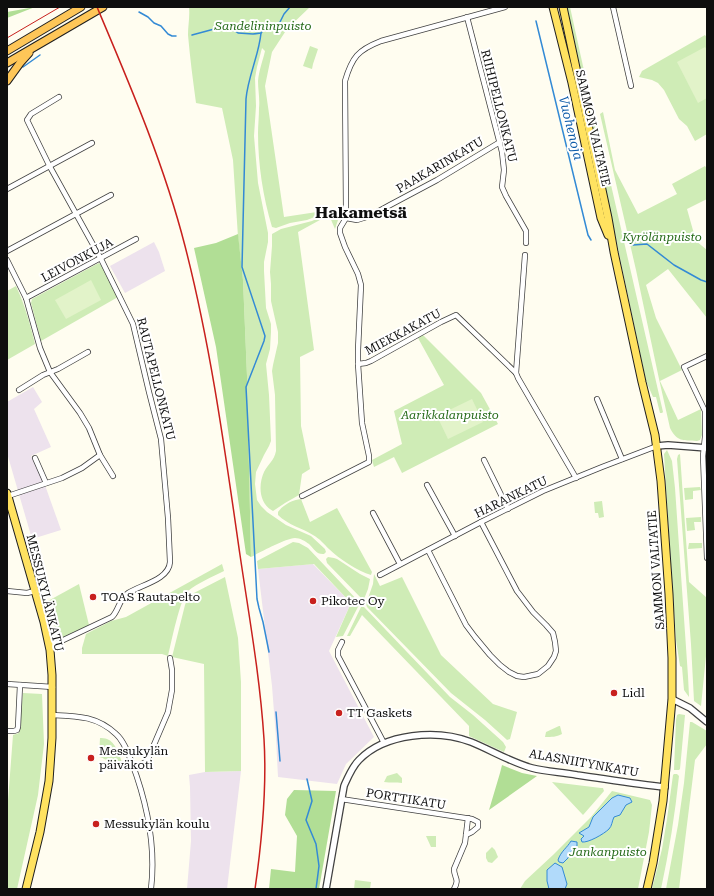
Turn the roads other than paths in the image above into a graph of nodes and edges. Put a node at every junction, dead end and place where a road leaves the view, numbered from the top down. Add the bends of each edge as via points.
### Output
1 (81, 7) edge
2 (103, 7) edge
3 (505, 7) edge
4 (553, 7) edge
5 (563, 7) edge
6 (614, 7) edge
7 (467, 17) junction
8 (32, 49) junction
9 (7, 51) edge
10 (7, 63) edge
11 (7, 81) edge
12 (631, 86) dead end
13 (59, 97) dead end
14 (500, 142) junction
15 (92, 143) dead end
16 (49, 165) junction
17 (7, 189) edge
18 (111, 195) dead end
19 (76, 214) junction
20 (346, 218) junction
21 (136, 240) dead end
22 (526, 243) dead end
23 (7, 251) edge
24 (614, 252) junction
25 (525, 255) dead end
26 (101, 258) junction
27 (7, 260) edge
28 (26, 298) junction
29 (88, 352) dead end
30 (707, 356) edge
31 (358, 364) junction
32 (50, 372) junction
33 (516, 373) junction
34 (19, 390) dead end
35 (597, 399) dead end
36 (706, 410) edge
37 (657, 446) junction
38 (705, 448) edge
39 (100, 455) junction
40 (35, 458) dead end
41 (484, 460) dead end
42 (622, 460) junction
43 (113, 476) dead end
44 (576, 478) junction
45 (46, 483) junction
46 (427, 484) dead end
47 (7, 495) edge
48 (302, 496) dead end
49 (508, 509) junction
50 (373, 513) dead end
51 (482, 522) junction
52 (455, 536) junction
53 (428, 550) junction
54 (707, 558) edge
55 (400, 564) junction
56 (380, 575) dead end
57 (7, 591) edge
58 (35, 591) junction
59 (342, 642) dead end
60 (49, 645) junction
61 (170, 658) dead end
62 (7, 684) edge
63 (20, 685) junction
64 (53, 687) junction
65 (672, 699) junction
66 (53, 715) junction
67 (707, 722) edge
68 (7, 731) edge
69 (384, 743) junction
70 (134, 769) junction
71 (665, 787) junction
72 (341, 799) junction
73 (468, 818) junction
74 (466, 835) junction
75 (26, 889) edge
76 (151, 889) edge
77 (326, 889) edge
78 (454, 889) edge
79 (647, 889) edge

1 - 9 highway
2 - 8 highway
3 - 7 street
4 - 24 main road, SAMMON VALTATIE via 601,218
5 - 24 main road, SAMMON VALTATIE
6 - 12 street
7 - 14 street, RIIHIPELLONKATU
7 - 20 street via 369,46 357,55 349,66 345,81
8 - 10 highway
8 - 11 highway
13 - 16 street, RAUTAPELLONKATU via 31,114 27,120
14 - 20 street, PAAKARINKATU via 370,216 358,220
14 - 22 street, RIIHIPELLONKATU via 504,170 502,187 526,232
15 - 16 street
16 - 17 street
16 - 19 street, RAUTAPELLONKATU
18 - 19 street
19 - 23 street
19 - 26 street, RAUTAPELLONKATU
20 - 31 street via 340,233 361,285
21 - 26 street, LEIVONKUJA
24 - 37 main road, SAMMON VALTATIE
25 - 33 street
26 - 28 street, LEIVONKUJA
26 - 60 street, RAUTAPELLONKATU via 133,324 160,432 170,565 159,578 124,596 112,617 63,641
27 - 28 street
28 - 32 street via 40,348
29 - 32 street
30 - 36 street via 684,367
31 - 33 street, MIEKKAKATU via 372,361 456,315
31 - 48 street via 362,423 370,456 369,462
32 - 34 street
32 - 39 street via 80,413
33 - 44 street
35 - 42 street
36 - 38 street
37 - 38 street
37 - 42 street, HARANKATU
37 - 65 main road, SAMMON VALTATIE via 669,594
38 - 54 street
39 - 43 street
39 - 45 street via 82,468
40 - 45 street
41 - 49 street
42 - 44 street, HARANKATU
44 - 49 street, HARANKATU
45 - 47 street
46 - 52 street
47 - 58 main road, MESSUKYLÄNKATU
49 - 51 street, HARANKATU
50 - 55 street
51 - 52 street, HARANKATU
51 - 53 street via 517,592 552,633 556,651 548,666 538,674 517,676 508,672 490,655 466,625
52 - 53 street, HARANKATU
53 - 55 street, HARANKATU
55 - 56 street, HARANKATU
57 - 58 street
58 - 60 main road, MESSUKYLÄNKATU
59 - 69 street via 338,656
60 - 64 main road, MESSUKYLÄNKATU
61 - 70 street via 172,690 168,712 147,761
62 - 63 street
63 - 64 street
63 - 68 street via 18,730
64 - 66 main road, MESSUKYLÄNKATU
65 - 67 street via 690,708
65 - 71 main road, SAMMON VALTATIE
66 - 70 street via 78,716 106,726 117,735
66 - 75 main road, MESSUKYLÄNKATU via 46,802
69 - 71 street, ALASNIITYNKATU via 414,736 446,736 471,742 532,768
69 - 72 street, ALASNIITYNKATU via 366,754 355,765 344,786
70 - 76 street via 150,831
71 - 79 main road, SAMMON VALTATIE
72 - 73 street, PORTTIKATU
72 - 77 street, ALASNIITYNKATU
73 - 74 street
73 - 74 street via 476,820 478,827
74 - 78 street via 454,869 457,879

